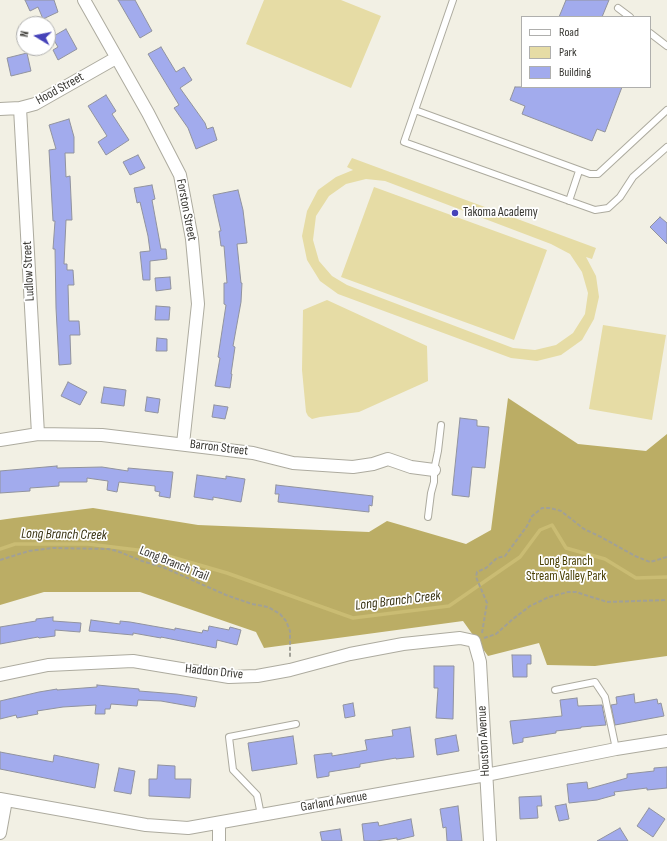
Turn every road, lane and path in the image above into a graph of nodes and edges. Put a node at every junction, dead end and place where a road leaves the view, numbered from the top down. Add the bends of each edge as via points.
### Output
1 (84, 0) edge
2 (453, 0) edge
3 (618, 8) dead end
4 (629, 16) edge
5 (651, 34) edge
6 (667, 46) edge
7 (116, 58) junction
8 (20, 108) junction
9 (0, 109) edge
10 (415, 110) junction
11 (667, 110) edge
12 (667, 147) edge
13 (579, 171) junction
14 (569, 201) junction
15 (441, 425) dead end
16 (38, 434) junction
17 (0, 440) edge
18 (183, 444) junction
19 (434, 470) junction
20 (428, 517) dead end
21 (667, 557) edge
22 (0, 560) edge
23 (667, 600) edge
24 (478, 638) junction
25 (290, 670) junction
26 (0, 675) edge
27 (555, 690) dead end
28 (296, 724) dead end
29 (667, 741) edge
30 (616, 749) junction
31 (486, 775) junction
32 (3, 800) edge
33 (261, 815) junction
34 (219, 823) junction
35 (0, 833) edge
36 (219, 841) edge
37 (490, 841) edge

1 - 7 street, Forston Street
2 - 10 lane
3 - 4 lane
5 - 6 lane
7 - 8 street, Hood Street via 34,104
7 - 18 street, Forston Street via 180,175 192,239 198,304
8 - 9 street, Hood Street
8 - 16 street, Ludlow Street
10 - 13 lane
10 - 14 lane via 404,142
11 - 13 lane via 598,174
12 - 14 lane via 632,178 620,197 608,208 595,210
13 - 14 lane
15 - 19 lane
16 - 17 street, Barron Street
16 - 18 street, Barron Street via 102,435
18 - 19 street, Barron Street via 253,453 293,463 353,467 388,459 411,467
19 - 20 lane
21 - 24 path via 650,562 584,529 561,511 542,508 532,516 505,556 497,558 477,572 487,603
22 - 25 path, Long Branch Trail via 29,551 53,548 108,549 166,568 226,595 268,607 280,614 290,631
23 - 24 path via 607,602 568,592 530,606 496,634
24 - 25 street, Haddon Drive via 403,644 350,654
24 - 31 street, Houston Avenue
25 - 26 street, Haddon Drive via 257,676 229,677 133,661 48,665
27 - 30 lane via 595,682 605,696
28 - 33 lane via 229,737 233,770 257,795
29 - 30 street, Garland Avenue
30 - 31 street, Garland Avenue
31 - 33 street, Garland Avenue
31 - 37 street, Houston Avenue
32 - 34 street, Garland Avenue via 146,825 188,828
32 - 35 street
33 - 34 street, Garland Avenue
34 - 36 street

